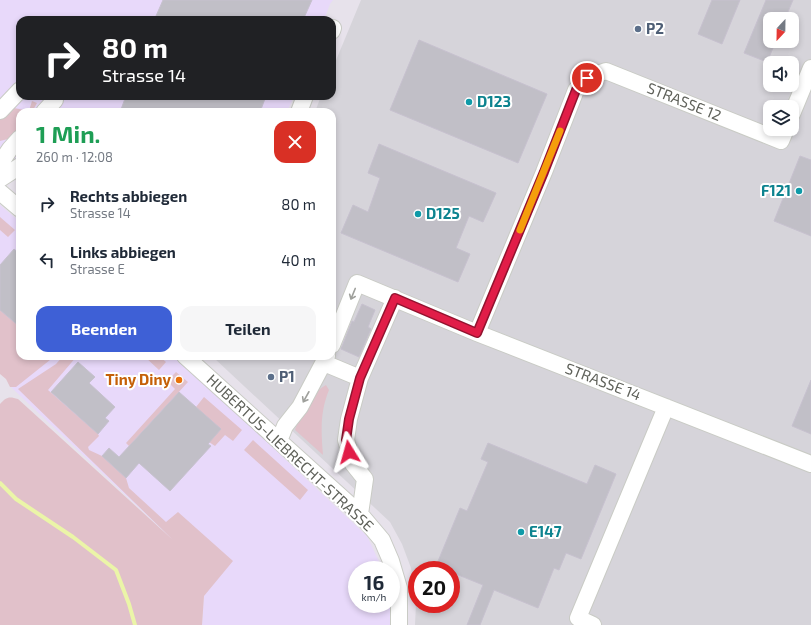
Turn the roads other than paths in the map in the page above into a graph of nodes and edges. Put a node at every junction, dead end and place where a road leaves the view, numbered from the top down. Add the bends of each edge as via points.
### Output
1 (811, 68) edge
2 (16, 94) edge
3 (55, 100) edge
4 (798, 100) edge
5 (48, 108) edge
6 (0, 111) edge
7 (763, 127) edge
8 (10, 147) edge
9 (0, 164) edge
10 (16, 169) edge
11 (0, 179) edge
12 (0, 192) edge
13 (16, 206) edge
14 (395, 298) junction
15 (477, 333) junction
16 (336, 335) edge
17 (190, 360) edge
18 (325, 360) edge
19 (328, 360) edge
20 (360, 378) junction
21 (666, 407) junction
22 (279, 441) junction
23 (811, 464) edge
24 (360, 514) junction
25 (399, 625) edge
26 (593, 625) edge

1 - 4 street
2 - 6 street
3 - 5 street
7 - 15 street, STRASSE 12 via 606,71 587,78 576,90
8 - 9 street
10 - 11 street
12 - 13 street
14 - 15 street, STRASSE 14
14 -> 16 street, STRASSE 14 via 357,282
14 - 20 street
15 - 21 street, STRASSE 14
17 - 22 street, HUBERTUS-LIEBRECHT-STRASSE
18 -> 22 street via 300,407 285,426
19 - 20 street
20 - 24 street via 346,440 353,464 365,479
21 - 23 street, STRASSE 14
21 - 26 street via 578,618
22 - 24 street, HUBERTUS-LIEBRECHT-STRASSE
24 - 25 street, HUBERTUS-LIEBRECHT-STRASSE via 382,540 392,561 399,588

